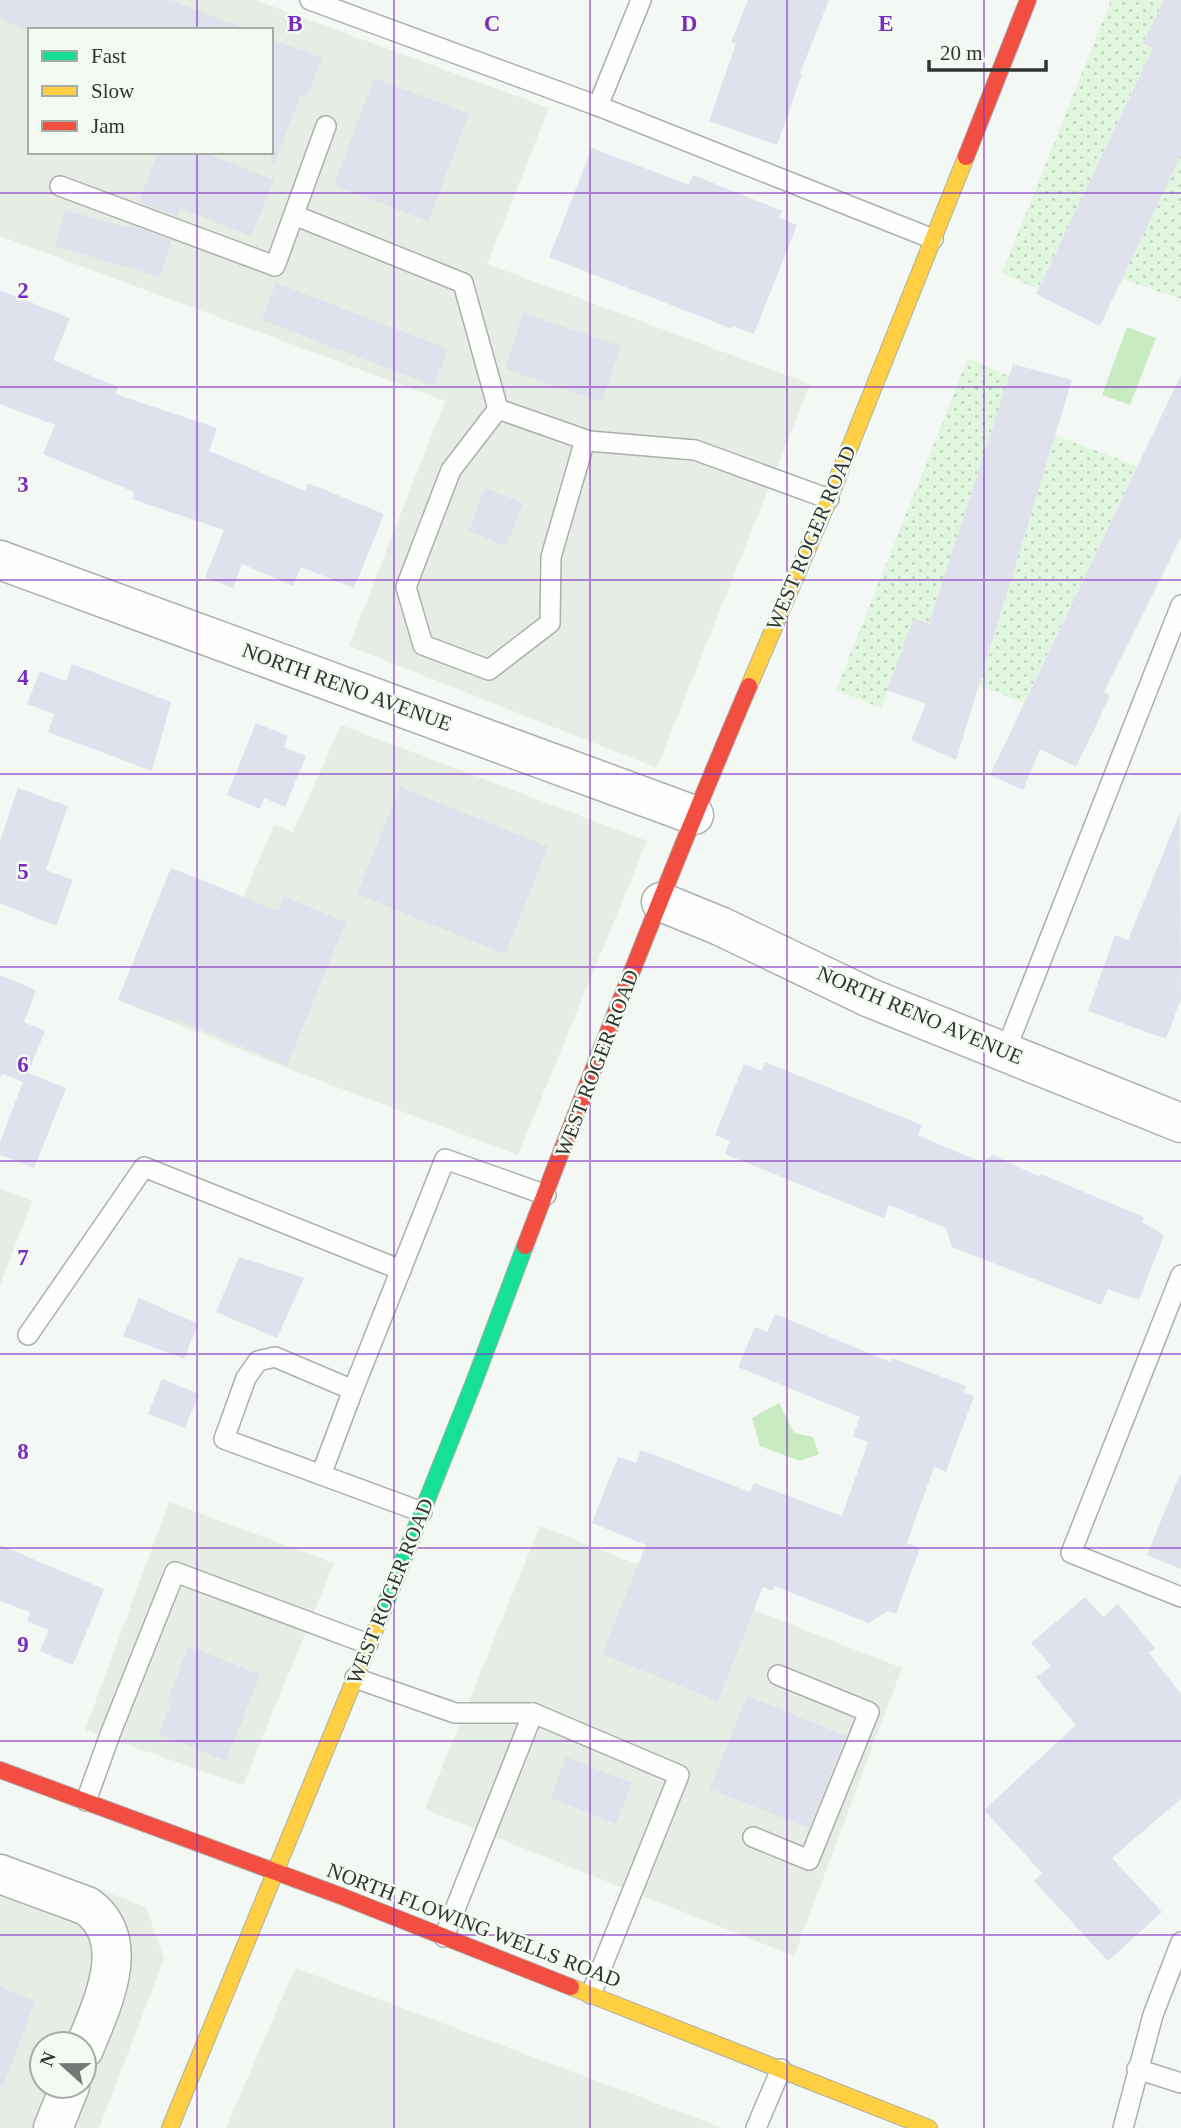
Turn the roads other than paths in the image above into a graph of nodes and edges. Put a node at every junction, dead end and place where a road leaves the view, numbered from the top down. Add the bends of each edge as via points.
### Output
1 (310, 0) edge
2 (641, 0) edge
3 (1028, 0) edge
4 (598, 106) junction
5 (326, 126) dead end
6 (60, 186) dead end
7 (294, 215) junction
8 (933, 239) junction
9 (498, 409) junction
10 (585, 440) junction
11 (829, 499) junction
12 (0, 560) edge
13 (1181, 605) edge
14 (694, 815) junction
15 (661, 902) junction
16 (1005, 1052) junction
17 (1181, 1123) edge
18 (546, 1195) junction
19 (401, 1270) junction
20 (1181, 1275) edge
21 (28, 1335) dead end
22 (354, 1390) junction
23 (321, 1475) junction
24 (422, 1512) junction
25 (1181, 1597) edge
26 (368, 1644) junction
27 (778, 1675) dead end
28 (355, 1678) junction
29 (533, 1713) junction
30 (0, 1770) edge
31 (86, 1801) junction
32 (753, 1837) dead end
33 (275, 1871) junction
34 (0, 1874) edge
35 (444, 1937) junction
36 (1181, 1942) edge
37 (591, 1994) junction
38 (91, 2030) edge
39 (781, 2069) junction
40 (1137, 2069) junction
41 (1181, 2083) edge
42 (64, 2100) edge
43 (53, 2128) edge
44 (170, 2128) edge
45 (756, 2128) edge
46 (929, 2128) edge
47 (1123, 2128) edge

1 - 4 lane
2 - 4 lane
3 - 8 street, WEST ROGER ROAD
4 - 8 lane
5 - 7 lane
6 - 7 lane via 275,266
7 - 9 lane via 463,283
8 - 11 street, WEST ROGER ROAD
9 - 10 lane
9 - 10 lane via 450,470 406,587 423,645 489,670 550,623 551,557
10 - 11 lane via 695,450
11 - 14 street, WEST ROGER ROAD
12 - 14 street, NORTH RENO AVENUE
13 - 16 lane
14 - 15 street, WEST ROGER ROAD
15 - 16 street, NORTH RENO AVENUE via 870,998
15 - 18 street, WEST ROGER ROAD
16 - 17 street, NORTH RENO AVENUE
18 - 19 lane via 445,1159
18 - 24 street, WEST ROGER ROAD
19 - 21 lane via 144,1167
19 - 22 lane
20 - 25 lane via 1070,1552
22 - 23 lane
22 - 23 lane via 275,1357 258,1361 246,1378 224,1439
23 - 24 lane
24 - 26 street, WEST ROGER ROAD
26 - 28 street, WEST ROGER ROAD
26 - 31 lane via 175,1572
27 - 32 lane via 869,1712 809,1860
28 - 29 lane via 455,1713
28 - 33 street, WEST ROGER ROAD
29 - 35 lane
29 - 37 lane via 679,1774
30 - 31 street, NORTH FLOWING WELLS ROAD
31 - 33 street, NORTH FLOWING WELLS ROAD
33 - 35 street, NORTH FLOWING WELLS ROAD
33 - 44 street, WEST ROGER ROAD
34 - 38 street via 98,1914 112,1954 107,1989
35 - 37 street, NORTH FLOWING WELLS ROAD
36 - 40 lane
37 - 39 street, NORTH FLOWING WELLS ROAD
39 - 45 lane
39 - 46 street, NORTH FLOWING WELLS ROAD
40 - 41 lane
40 - 47 lane
42 - 43 street

